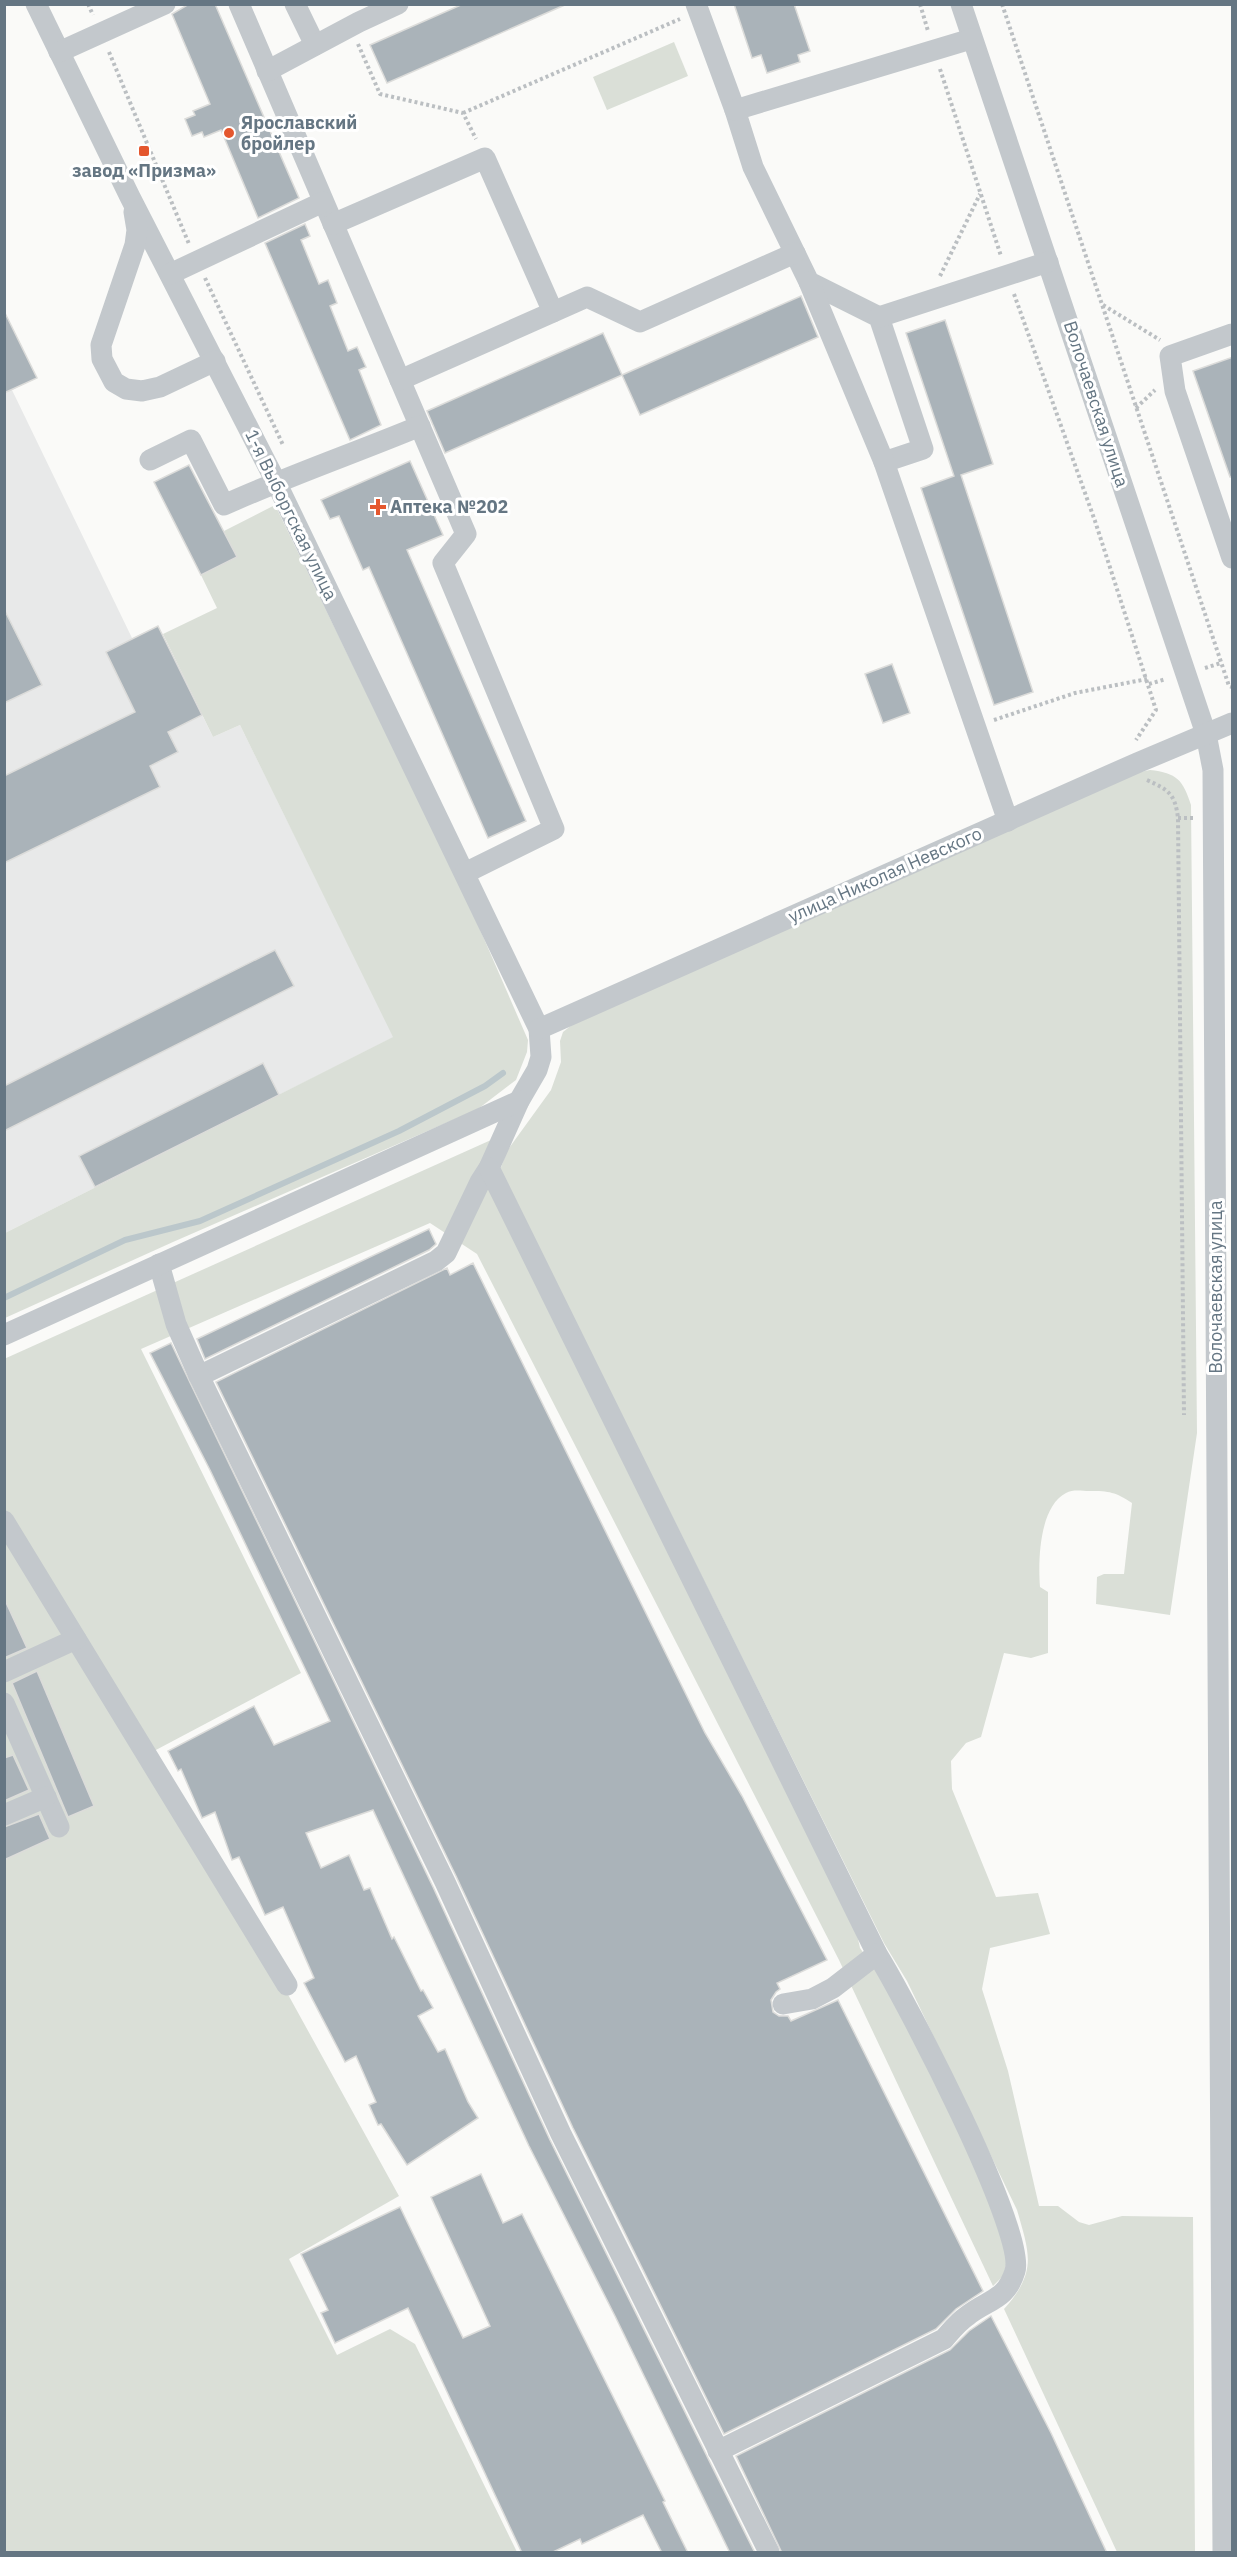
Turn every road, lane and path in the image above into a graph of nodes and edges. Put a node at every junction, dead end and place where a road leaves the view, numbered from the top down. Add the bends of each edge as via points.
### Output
1 (36, 4) edge
2 (165, 4) edge
3 (239, 4) edge
4 (295, 4) edge
5 (398, 4) edge
6 (920, 4) edge
7 (961, 4) edge
8 (1002, 4) edge
9 (698, 8) edge
10 (350, 27) junction
11 (971, 39) junction
12 (315, 45) junction
13 (934, 50) junction
14 (59, 52) junction
15 (267, 70) junction
16 (735, 110) junction
17 (463, 113) junction
18 (485, 158) junction
19 (981, 193) junction
20 (129, 197) junction
21 (323, 202) junction
22 (333, 224) junction
23 (795, 253) junction
24 (1048, 262) junction
25 (170, 274) junction
26 (1007, 275) junction
27 (809, 282) junction
28 (929, 301) junction
29 (1102, 305) junction
30 (553, 312) junction
31 (879, 317) junction
32 (1233, 334) edge
33 (1180, 352) junction
34 (215, 361) junction
35 (400, 380) junction
36 (420, 426) junction
37 (150, 460) dead end
38 (884, 462) junction
39 (276, 482) junction
40 (1233, 558) edge
41 (1147, 679) junction
42 (1233, 687) edge
43 (1233, 723) edge
44 (975, 726) junction
45 (1206, 734) junction
46 (1137, 763) junction
47 (1008, 821) junction
48 (465, 873) junction
49 (539, 1029) junction
50 (519, 1101) junction
51 (489, 1168) junction
52 (159, 1264) junction
53 (4, 1335) edge
54 (199, 1376) junction
55 (1184, 1415) dead end
56 (4, 1521) edge
57 (76, 1639) junction
58 (4, 1672) edge
59 (4, 1703) edge
60 (13, 1744) edge
61 (46, 1797) junction
62 (4, 1815) edge
63 (59, 1827) dead end
64 (877, 1954) junction
65 (287, 1985) dead end
66 (783, 2004) dead end
67 (718, 2451) junction
68 (769, 2553) edge
69 (1223, 2553) edge

1 - 14 street, 1-я Выборгская улица
2 - 14 street
3 - 15 street
4 - 12 street
5 - 10 street
6 - 13 path
7 - 11 street, Волочаевская улица
8 - 29 path
9 - 16 street
9 - 17 path
10 - 12 street
10 - 17 path via 380,94
11 - 13 street
11 - 24 street, Волочаевская улица
12 - 15 street
13 - 16 street
13 - 19 path
14 - 20 street, 1-я Выборгская улица
15 - 21 street
16 - 23 street via 753,167
17 - 18 path
18 - 22 street
18 - 30 street
19 - 26 path
19 - 28 path
20 - 25 street, 1-я Выборгская улица
20 - 34 street via 135,214 135,245 101,345 107,371 114,382 126,389 142,391 160,387
21 - 22 street
21 - 25 street
22 - 35 street
23 - 27 street
23 - 30 street via 640,322 587,297
24 - 26 street
24 - 45 street, Волочаевская улица
25 - 34 street, 1-я Выборгская улица
26 - 28 street
26 - 41 path
27 - 31 street
27 - 38 street
28 - 31 street
29 - 33 path
29 - 42 path via 1229,686
30 - 35 street
31 - 38 street via 923,449
32 - 33 street
33 - 40 street via 1170,356 1175,391
34 - 39 street, 1-я Выборгская улица
35 - 36 street
36 - 39 street
36 - 48 street via 466,534 443,563 554,829
37 - 39 street via 191,440 224,505
38 - 44 street
39 - 48 street, 1-я Выборгская улица
41 - 44 path via 1074,693
41 - 46 path via 1156,710 1131,747
43 - 45 street, улица Николая Невского
44 - 47 street
45 - 46 street, улица Николая Невского
45 - 69 street, Волочаевская улица via 1213,770 1214,807
46 - 47 street, улица Николая Невского
46 - 55 path via 1144,779 1171,795 1178,818
47 - 49 street, улица Николая Невского
48 - 49 street, 1-я Выборгская улица
49 - 50 street via 541,1057
50 - 51 street
50 - 52 street
51 - 54 street via 446,1253 436,1261
51 - 64 street
52 - 53 street
52 - 54 street via 176,1324
54 - 67 street via 445,1882 561,2134
56 - 57 street
57 - 58 street
57 - 65 street
59 - 60 street
60 - 61 street
61 - 62 street
61 - 63 street
64 - 66 street via 833,1988 812,1999
64 - 67 street via 899,1988 976,2150 1012,2241 1016,2270 1003,2295 966,2316 944,2339
67 - 68 street

